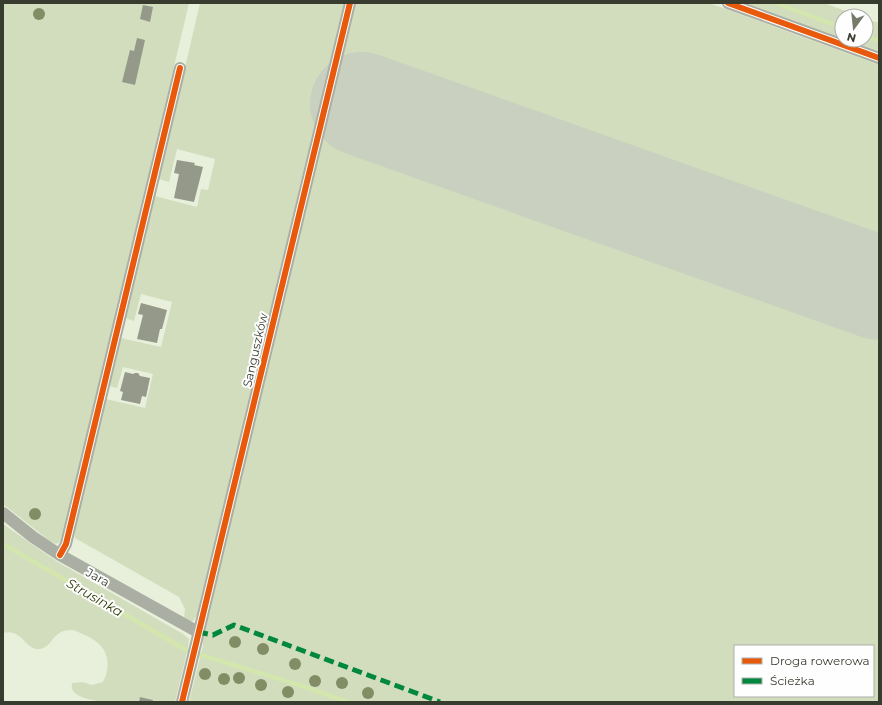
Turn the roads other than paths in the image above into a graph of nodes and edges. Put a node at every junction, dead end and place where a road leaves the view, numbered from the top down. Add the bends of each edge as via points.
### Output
1 (350, 3) edge
2 (728, 3) edge
3 (879, 58) edge
4 (180, 68) dead end
5 (3, 513) edge
6 (60, 555) junction
7 (198, 632) junction
8 (182, 702) edge

1 - 7 street, Sanguszków
2 - 3 street
4 - 6 street via 66,544
5 - 6 street, Jara
6 - 7 street, Jara
7 - 8 street, Sanguszków

